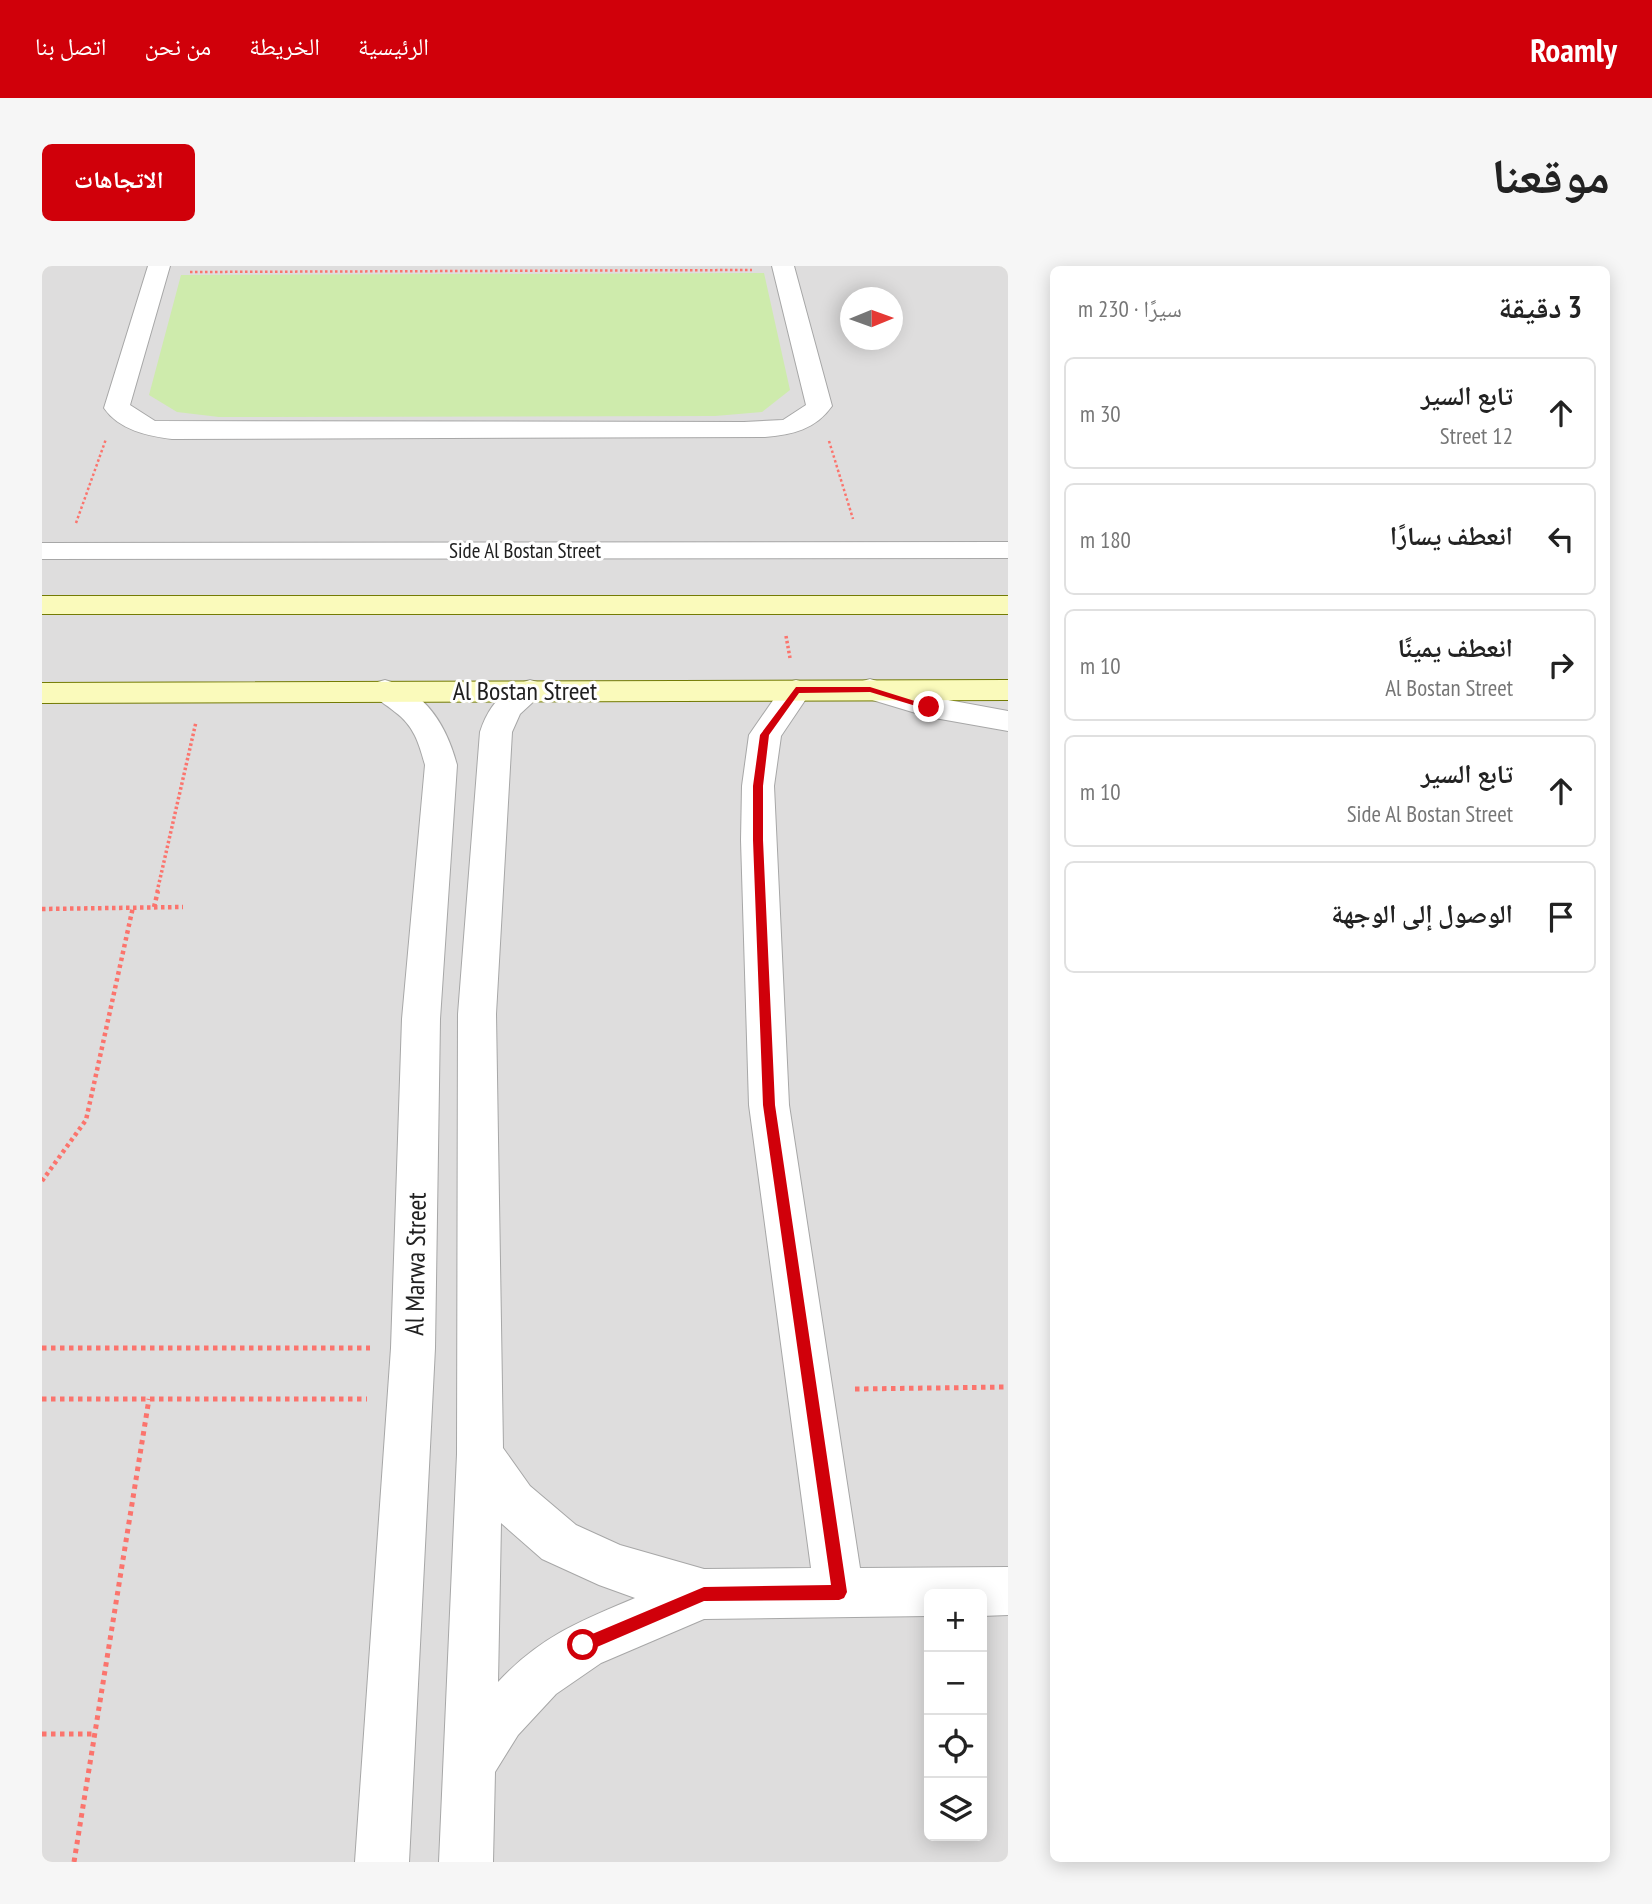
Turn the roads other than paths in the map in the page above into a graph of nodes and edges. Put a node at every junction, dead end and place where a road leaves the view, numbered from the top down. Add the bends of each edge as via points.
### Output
1 (783, 268) edge
2 (159, 269) edge
3 (1008, 550) edge
4 (54, 551) edge
5 (42, 605) edge
6 (1008, 605) edge
7 (386, 690) junction
8 (530, 690) junction
9 (796, 690) junction
10 (870, 690) junction
11 (1008, 690) edge
12 (42, 693) edge
13 (1008, 721) edge
14 (480, 1454) junction
15 (1008, 1591) edge
16 (839, 1592) junction
17 (704, 1594) junction
18 (469, 1767) junction
19 (382, 1862) edge
20 (466, 1862) edge

1 - 2 street via 819,406 810,419 792,426 172,431 148,428 117,408
3 - 4 street, Side Al Bostan Street
5 - 6 street
7 - 8 street, Al Bostan Street
7 - 12 street, Al Bostan Street
7 - 19 street, Al Marwa Street via 415,709 434,735 441,765 421,1019 413,1348
8 - 9 street, Al Bostan Street
8 - 14 street via 501,715 496,732 477,1014
9 - 10 street, Al Bostan Street
9 - 16 street via 765,735 758,786 769,1105
10 - 11 street, Al Bostan Street
10 - 13 street via 929,707
14 - 17 street via 513,1502 559,1542 616,1568
14 - 18 street
15 - 16 street
16 - 17 street
17 - 18 street via 583,1645 538,1676 500,1717
18 - 20 street

